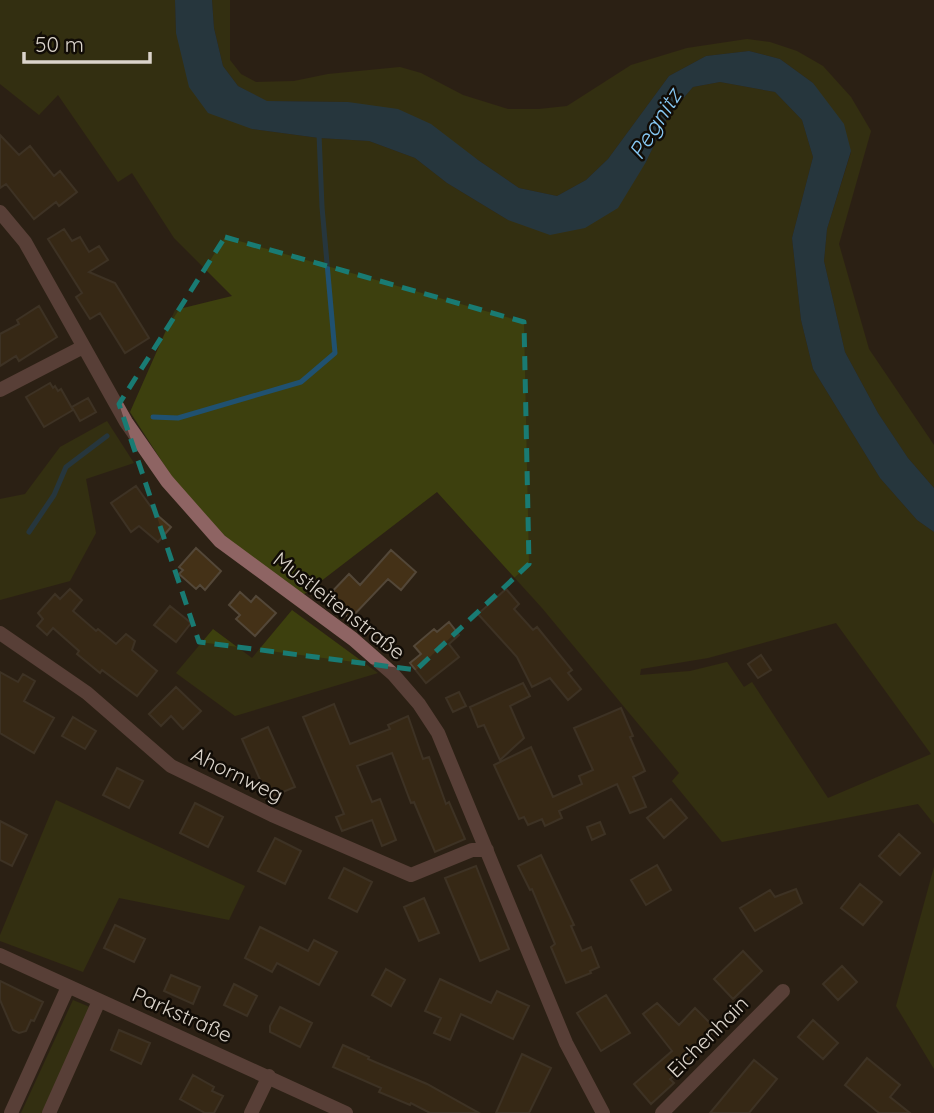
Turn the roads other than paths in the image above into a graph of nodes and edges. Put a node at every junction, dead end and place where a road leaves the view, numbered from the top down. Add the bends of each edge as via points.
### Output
1 (0, 212) edge
2 (83, 347) junction
3 (0, 390) edge
4 (0, 633) edge
5 (487, 850) junction
6 (0, 955) edge
7 (68, 988) junction
8 (783, 990) dead end
9 (99, 1001) junction
10 (269, 1076) junction
11 (11, 1113) edge
12 (49, 1113) edge
13 (251, 1113) edge
14 (346, 1113) edge
15 (603, 1113) edge
16 (662, 1113) edge

1 - 2 street, Mustleitenstraße via 25,243
2 - 3 street
2 - 5 street, Mustleitenstraße via 167,481 220,541 353,639 419,704 438,733
4 - 5 street, Ahornweg via 87,693 171,766 272,815 411,875 472,850
5 - 15 street, Mustleitenstraße via 566,1043
6 - 7 street, Parkstraße
7 - 9 street, Parkstraße
7 - 11 street
8 - 16 street, Eichenhain
9 - 10 street, Parkstraße
9 - 12 street
10 - 13 street
10 - 14 street, Parkstraße

